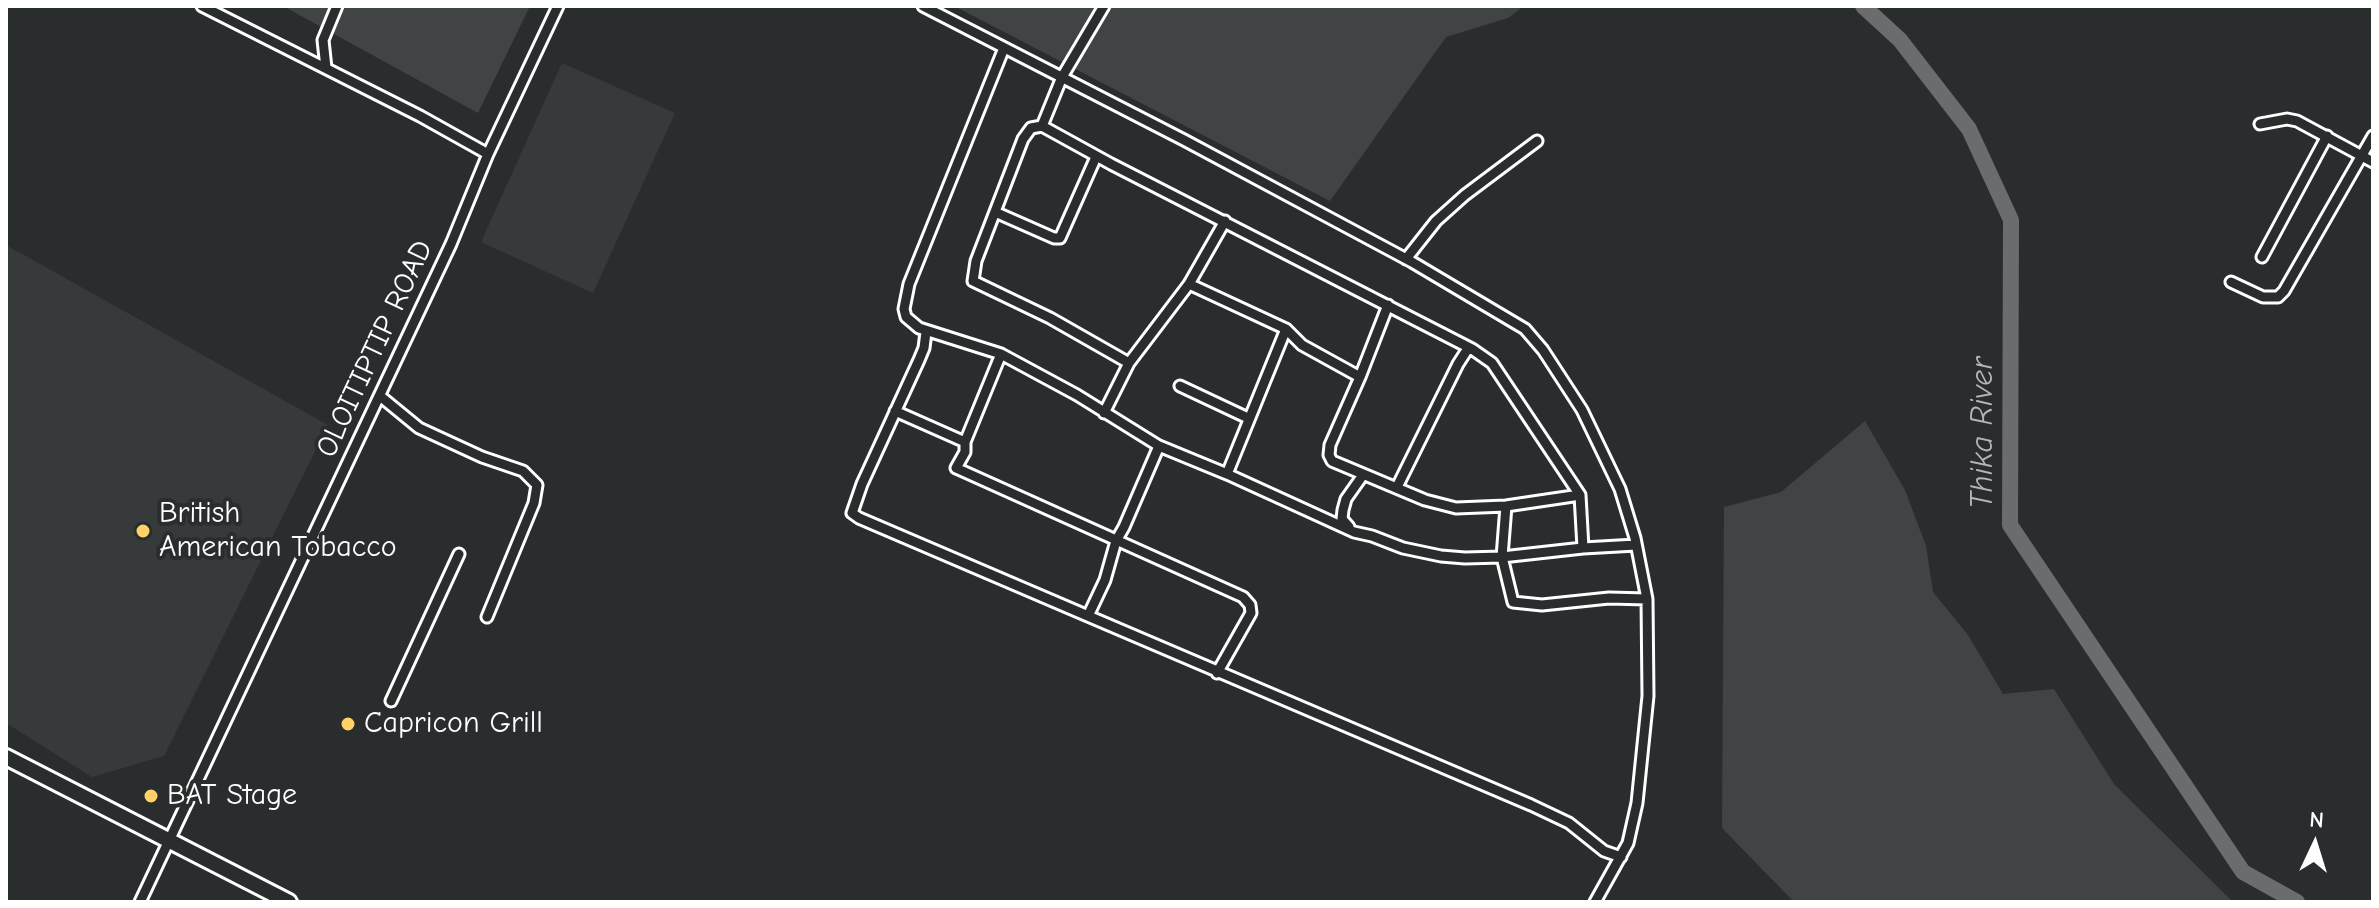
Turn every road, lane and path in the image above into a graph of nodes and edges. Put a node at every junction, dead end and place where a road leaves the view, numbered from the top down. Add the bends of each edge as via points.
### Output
1 (202, 6) edge
2 (337, 6) edge
3 (558, 6) edge
4 (923, 6) edge
5 (1104, 6) edge
6 (1004, 48) junction
7 (326, 68) junction
8 (1062, 77) junction
9 (2260, 124) dead end
10 (1042, 126) junction
11 (2327, 136) junction
12 (2373, 136) edge
13 (1537, 141) dead end
14 (488, 154) junction
15 (2362, 155) junction
16 (1096, 157) junction
17 (2373, 162) edge
18 (995, 212) junction
19 (1225, 221) junction
20 (2262, 257) dead end
21 (1406, 259) junction
22 (2231, 282) dead end
23 (1189, 284) junction
24 (1388, 305) junction
25 (1286, 329) junction
26 (926, 332) junction
27 (1472, 349) junction
28 (1001, 354) junction
29 (1129, 363) junction
30 (1360, 377) junction
31 (1180, 386) dead end
32 (380, 396) junction
33 (895, 411) junction
34 (1104, 413) junction
35 (1248, 418) junction
36 (965, 442) junction
37 (1159, 446) junction
38 (1227, 474) junction
39 (1363, 475) junction
40 (1397, 487) junction
41 (1580, 495) junction
42 (1506, 506) junction
43 (1354, 532) junction
44 (1116, 541) junction
45 (1636, 545) junction
46 (1583, 548) junction
47 (459, 554) dead end
48 (1502, 557) junction
49 (1647, 599) junction
50 (1088, 616) junction
51 (487, 617) dead end
52 (1217, 673) junction
53 (391, 701) dead end
54 (6, 757) edge
55 (170, 840) junction
56 (1621, 857) junction
57 (1599, 900) edge
58 (140, 902) edge
59 (289, 902) edge

1 - 7 street
2 - 7 street via 323,40
3 - 14 street, OLOITIPTIP ROAD
4 - 6 street
5 - 8 street
6 - 8 street
6 - 26 street via 904,301 906,317
7 - 14 street
8 - 10 street
8 - 21 street
9 - 11 street via 2287,119
10 - 16 street
10 - 18 street via 1026,133
11 - 15 street
11 - 20 street
12 - 15 street
13 - 21 street via 1436,221
14 - 32 street, OLOITIPTIP ROAD
15 - 17 street
15 - 22 street via 2278,297 2263,297
16 - 18 street via 1060,238
16 - 19 street
18 - 29 street via 973,281
19 - 23 street
19 - 24 street
21 - 45 street via 1525,329 1543,350 1598,442 1620,489
23 - 25 street
23 - 29 street
24 - 27 street
24 - 30 street
25 - 30 street via 1302,345
25 - 35 street
26 - 28 street
26 - 33 street
27 - 40 street via 1458,364
27 - 41 street via 1492,363
28 - 34 street
28 - 36 street
29 - 34 street
30 - 39 street via 1329,455
31 - 35 street
32 - 51 street via 419,428 523,471 537,485
32 - 55 street, OLOITIPTIP ROAD
33 - 36 street
33 - 50 street via 852,513
34 - 37 street
35 - 38 street
36 - 44 street via 956,468
37 - 38 street
37 - 44 street
38 - 43 street
39 - 40 street
39 - 43 street via 1343,510 1344,522
40 - 42 street via 1456,508
41 - 42 street
41 - 46 street
42 - 48 street
43 - 48 street via 1433,555
44 - 50 street
44 - 52 street via 1243,597 1250,605 1251,613
45 - 46 street
45 - 49 street
46 - 48 street
47 - 53 street
48 - 49 street via 1513,602
49 - 56 street via 1648,696 1640,780
50 - 52 street
52 - 56 street via 1531,805
54 - 55 highway
55 - 58 street, OLOITIPTIP ROAD
55 - 59 highway
56 - 57 street

